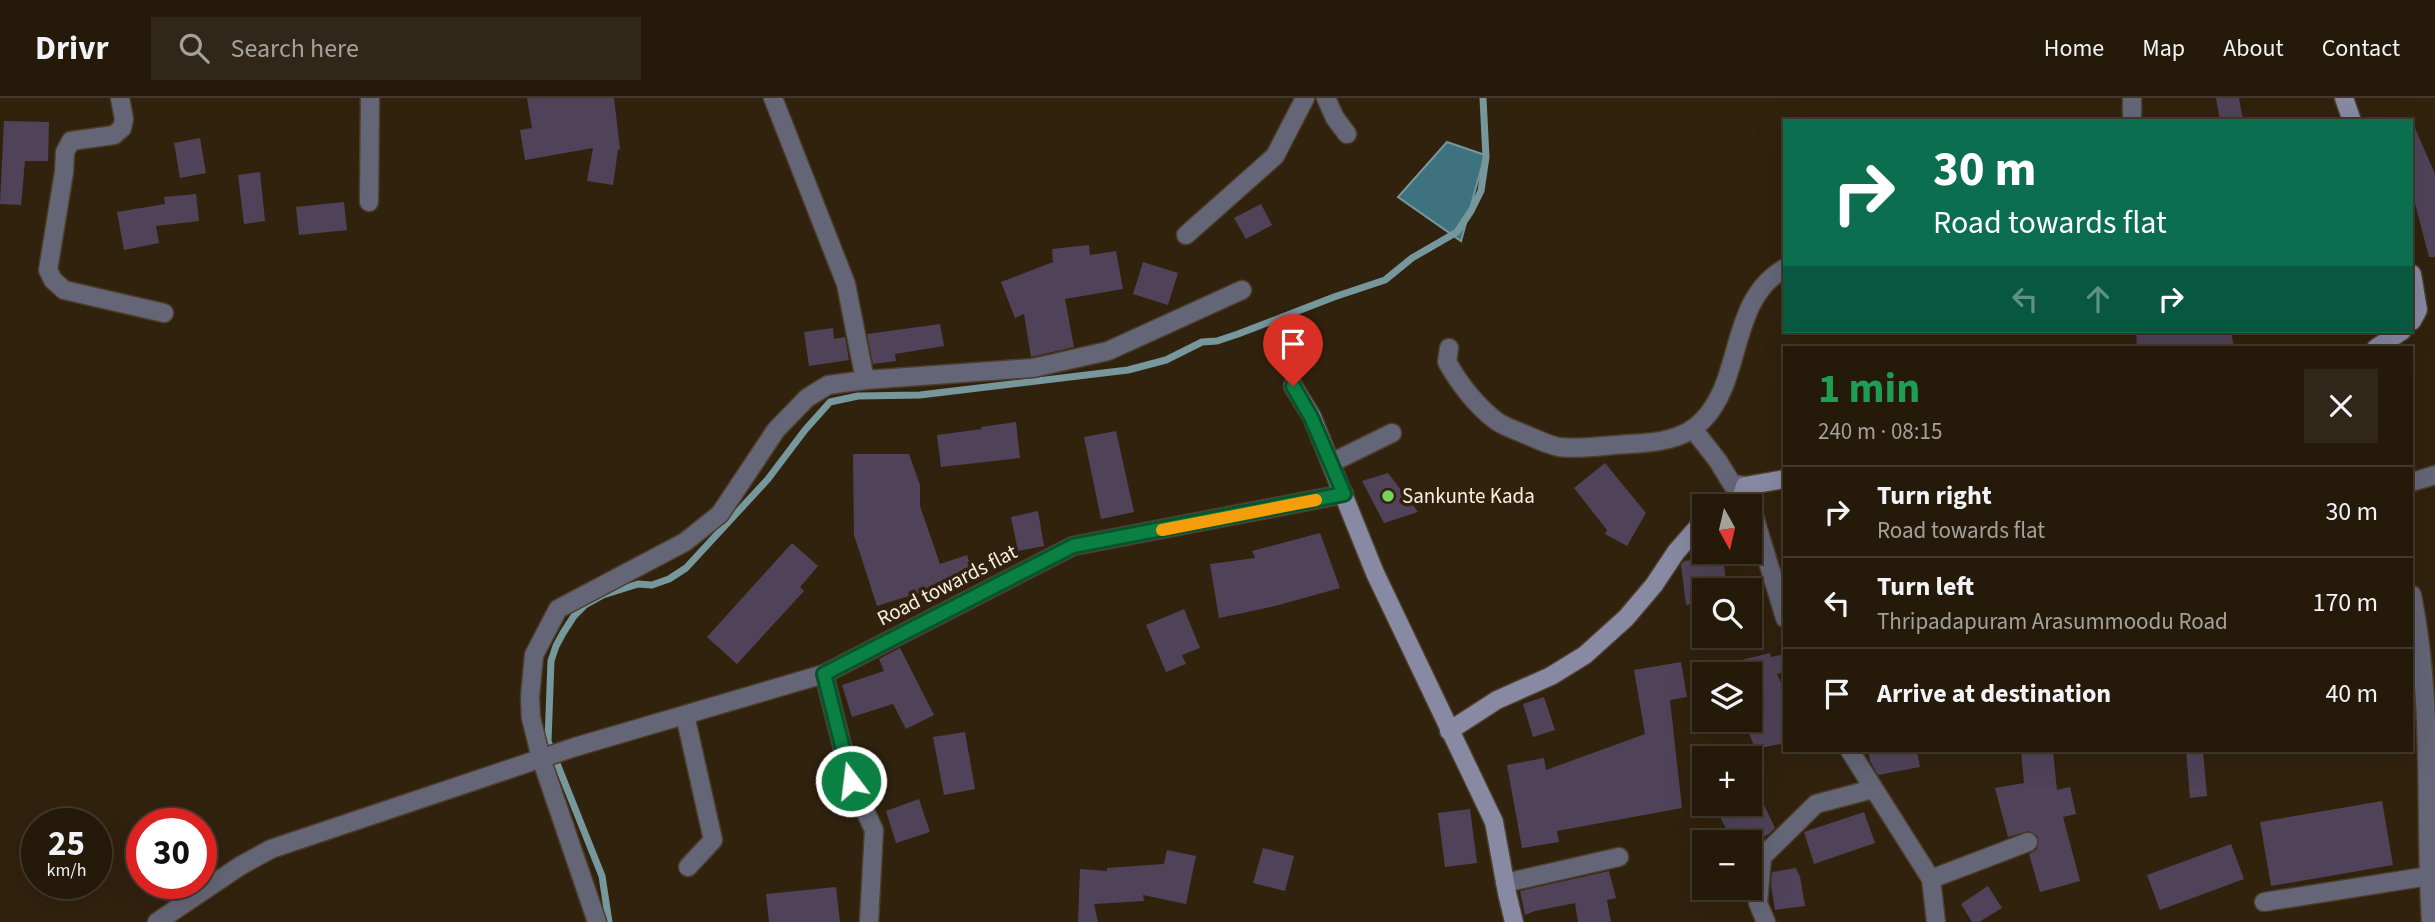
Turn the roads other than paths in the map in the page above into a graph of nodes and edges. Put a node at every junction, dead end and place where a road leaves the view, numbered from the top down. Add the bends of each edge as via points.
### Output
1 (120, 98) edge
2 (370, 98) edge
3 (774, 98) edge
4 (1305, 98) edge
5 (1326, 98) edge
6 (2132, 98) edge
7 (2344, 98) edge
8 (2132, 119) edge
9 (2350, 119) edge
10 (1347, 134) dead end
11 (369, 202) dead end
12 (1186, 235) dead end
13 (1783, 269) edge
14 (2413, 280) edge
15 (1242, 290) dead end
16 (164, 313) dead end
17 (2413, 319) edge
18 (2399, 333) edge
19 (2379, 346) edge
20 (1449, 348) dead end
21 (865, 380) junction
22 (1293, 386) dead end
23 (1693, 429) junction
24 (1392, 433) dead end
25 (1331, 463) junction
26 (2435, 475) edge
27 (1783, 479) edge
28 (2413, 482) edge
29 (1745, 486) junction
30 (1344, 494) junction
31 (1743, 494) edge
32 (1692, 534) edge
33 (2413, 598) edge
34 (1783, 611) edge
35 (2428, 644) edge
36 (824, 674) junction
37 (2418, 682) edge
38 (685, 715) junction
39 (1449, 731) junction
40 (1851, 752) edge
41 (543, 757) junction
42 (1873, 789) junction
43 (2028, 842) dead end
44 (1619, 857) dead end
45 (2432, 857) edge
46 (688, 867) dead end
47 (2429, 876) junction
48 (1931, 878) junction
49 (1505, 883) junction
50 (2264, 902) dead end
51 (157, 922) edge
52 (597, 922) edge
53 (869, 922) edge
54 (1514, 922) edge
55 (1766, 922) edge
56 (1936, 922) edge
57 (2431, 922) edge

1 - 16 street via 122,128 114,135 71,141 65,152 48,270 64,290
2 - 11 street
3 - 21 street via 846,284
4 - 12 street via 1275,156
5 - 10 street
6 - 8 street
7 - 9 main road
13 - 23 street via 1758,291 1719,398
14 - 17 main road via 2418,310
15 - 21 street via 1108,351 1033,368
18 - 19 main road
20 - 23 street via 1447,362 1456,378 1496,421 1547,443 1560,447 1643,444
21 - 41 street via 828,385 807,398 776,430 720,514 685,542 558,609 534,655 531,719
22 - 25 main road
23 - 29 street via 1732,484
24 - 25 street
25 - 30 main road
26 - 28 street
27 - 29 main road
29 - 31 main road
29 - 34 street
30 - 36 street, Road towards flat via 1073,546
30 - 39 main road via 1375,573
32 - 39 main road via 1626,618 1585,655 1497,700
33 - 35 street
35 - 37 street
36 - 38 street, Road towards flat
36 - 53 street via 851,781 874,830
37 - 45 street via 2429,763
38 - 41 street, Road towards flat
38 - 46 street via 713,840
39 - 49 main road via 1494,822
40 - 42 street
41 - 51 street, Road towards flat via 271,849
41 - 52 street
42 - 48 street
42 - 55 street via 1816,804 1762,857 1758,903
43 - 48 street
44 - 49 street
45 - 47 street
47 - 50 street
47 - 57 street
48 - 56 street
49 - 54 main road

